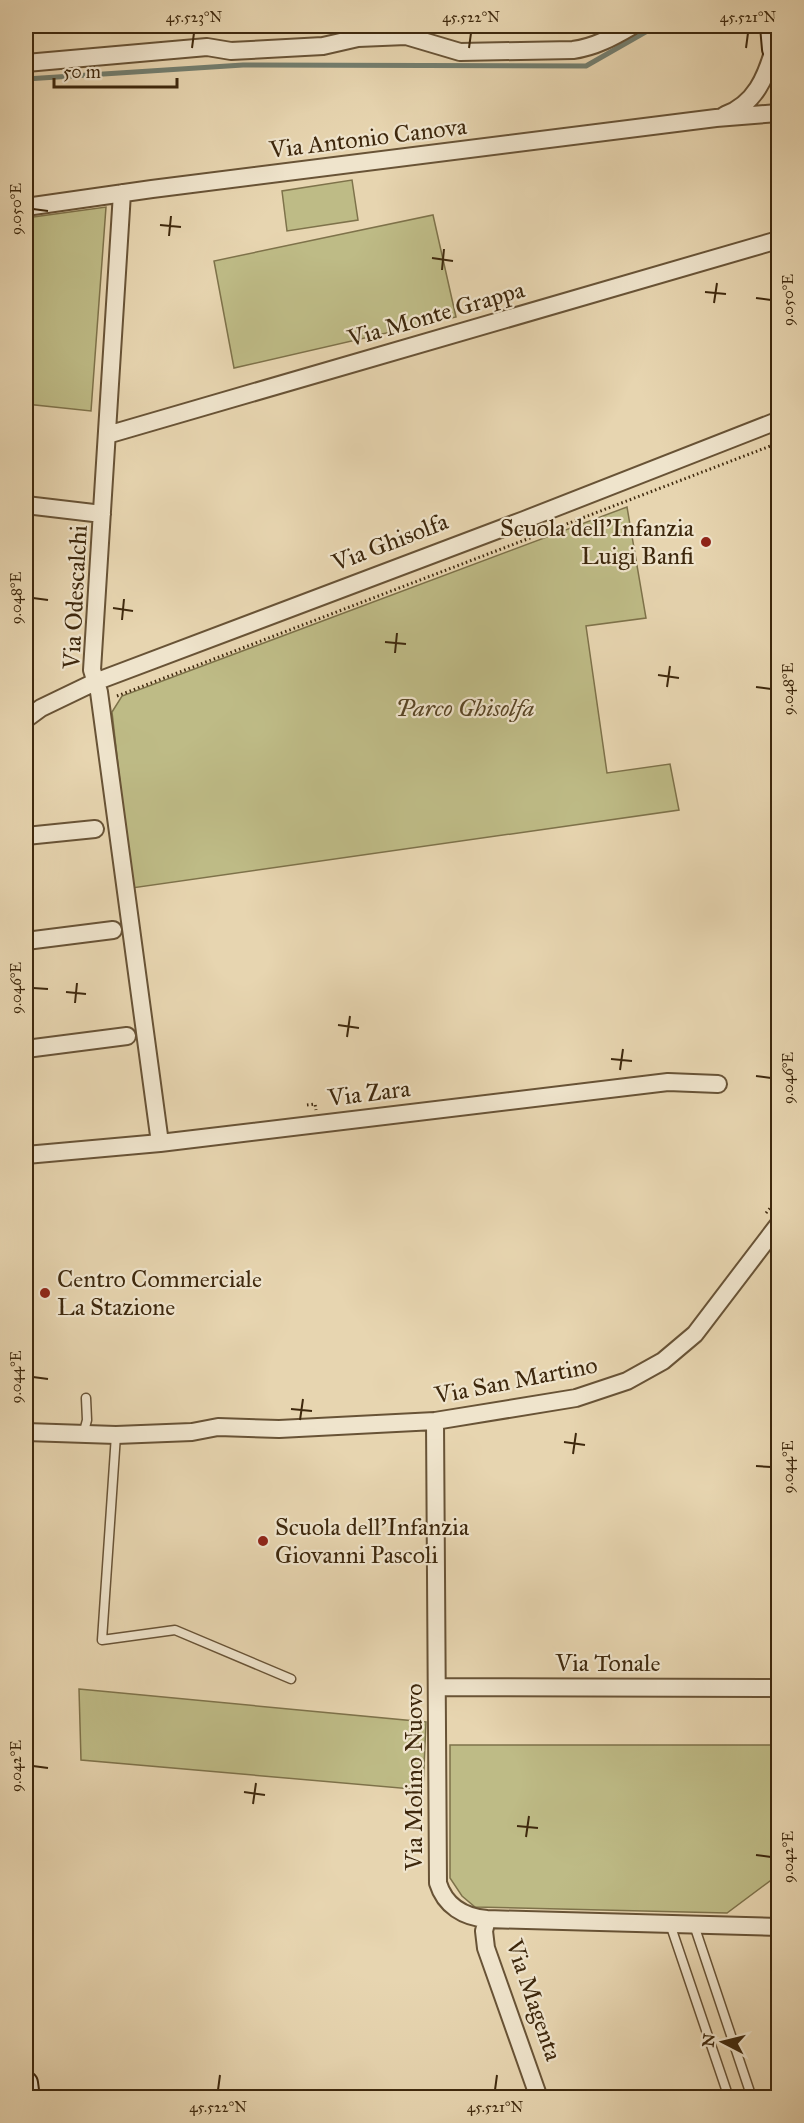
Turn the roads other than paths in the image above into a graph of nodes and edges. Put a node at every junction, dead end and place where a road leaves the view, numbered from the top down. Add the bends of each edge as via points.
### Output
1 (632, 26) edge
2 (772, 26) edge
3 (776, 54) edge
4 (26, 63) edge
5 (778, 113) edge
6 (716, 118) junction
7 (122, 193) junction
8 (26, 207) edge
9 (778, 240) edge
10 (778, 417) edge
11 (107, 435) junction
12 (26, 505) edge
13 (102, 514) junction
14 (95, 682) junction
15 (26, 719) edge
16 (95, 829) dead end
17 (26, 836) edge
18 (113, 930) dead end
19 (26, 941) edge
20 (127, 1036) dead end
21 (26, 1049) edge
22 (718, 1084) dead end
23 (160, 1143) junction
24 (26, 1155) edge
25 (778, 1225) edge
26 (86, 1398) dead end
27 (435, 1421) junction
28 (26, 1432) edge
29 (83, 1435) junction
30 (116, 1435) junction
31 (291, 1678) dead end
32 (437, 1687) junction
33 (778, 1688) edge
34 (488, 1919) junction
35 (670, 1924) junction
36 (694, 1925) junction
37 (778, 1927) edge
38 (26, 2083) edge
39 (28, 2097) edge
40 (539, 2097) edge
41 (729, 2097) edge
42 (752, 2097) edge

1 - 4 street via 610,39 573,50 460,52 406,36 358,38 323,46 231,51 207,47
2 - 3 street
3 - 6 street, Via Antonio Canova via 752,97
5 - 6 street, Via Antonio Canova
6 - 7 street, Via Antonio Canova
7 - 8 street, Via Antonio Canova
7 - 11 street, Via Odescalchi
9 - 11 street, Via Monte Grappa
10 - 14 street, Via Ghisolfa via 524,520
11 - 13 street, Via Odescalchi
12 - 13 street
13 - 14 street, Via Odescalchi via 92,651
14 - 15 street, Via Ghisolfa
14 - 23 street, Via Odescalchi via 101,702
16 - 17 street
18 - 19 street
20 - 21 street
22 - 23 street, Via Zara via 668,1082
23 - 24 street, Via Zara
25 - 27 street, Via San Martino via 695,1334 663,1361 627,1381 576,1398
26 - 29 lane
27 - 30 street, Via San Martino via 266,1429 236,1438 192,1432
27 - 32 street, Via Molino Nuovo
28 - 29 street, Via San Martino
29 - 30 street, Via San Martino
30 - 31 lane via 102,1640 175,1630
32 - 33 street, Via Tonale
32 - 34 street, Via Molino Nuovo via 438,1883 442,1895 455,1909
34 - 35 street, Via Molino Nuovo
34 - 40 street, Via Magenta via 484,1931 486,1948
35 - 36 street, Via Molino Nuovo
35 - 41 lane
36 - 37 street, Via Molino Nuovo
36 - 42 lane
38 - 39 street

